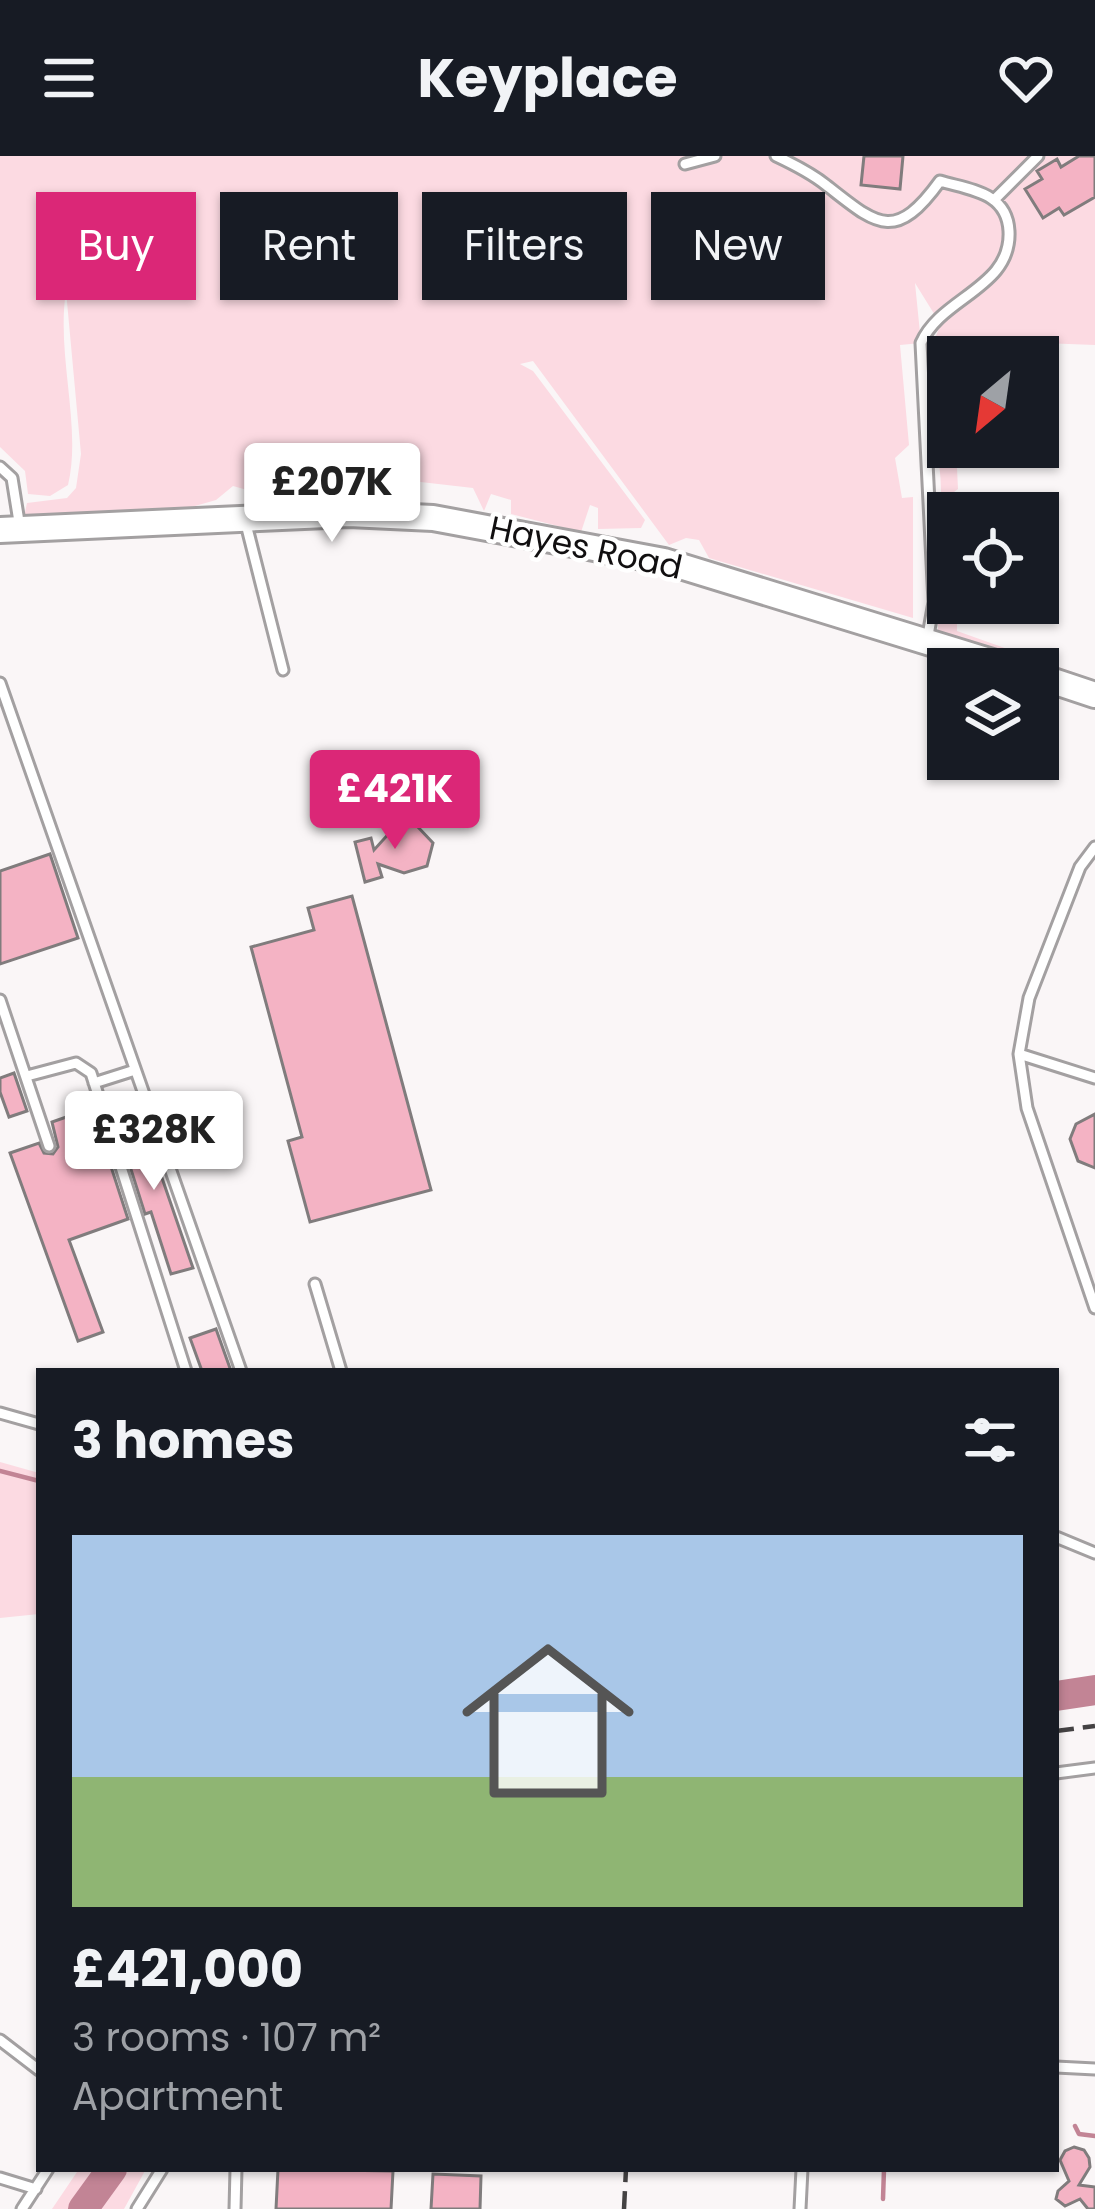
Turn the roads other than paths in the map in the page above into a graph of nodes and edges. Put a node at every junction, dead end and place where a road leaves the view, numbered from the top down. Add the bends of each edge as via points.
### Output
1 (716, 156) edge
2 (776, 156) edge
3 (1037, 156) edge
4 (685, 164) dead end
5 (994, 200) junction
6 (0, 467) edge
7 (245, 518) junction
8 (10, 529) edge
9 (927, 641) junction
10 (949, 648) edge
11 (283, 670) dead end
12 (0, 683) edge
13 (1059, 683) edge
14 (1095, 694) edge
15 (1095, 848) edge
16 (0, 1000) edge
17 (1019, 1054) junction
18 (135, 1070) junction
19 (27, 1076) junction
20 (1095, 1078) edge
21 (94, 1083) junction
22 (49, 1146) dead end
23 (315, 1284) dead end
24 (1095, 1308) edge
25 (185, 1368) edge
26 (241, 1368) edge
27 (340, 1368) edge
28 (0, 1413) edge
29 (36, 1423) edge
30 (1059, 1538) edge
31 (1095, 1553) edge
32 (1095, 1768) edge
33 (1059, 1773) edge
34 (0, 2040) edge
35 (1059, 2067) edge
36 (36, 2068) edge
37 (1095, 2069) edge
38 (46, 2172) edge
39 (160, 2172) edge
40 (236, 2172) edge
41 (802, 2172) edge
42 (0, 2178) edge
43 (36, 2189) junction
44 (22, 2209) edge
45 (137, 2209) edge
46 (235, 2209) edge
47 (800, 2209) edge

1 - 4 lane
2 - 5 lane via 878,222 905,216 940,182
3 - 5 lane
5 - 9 lane via 1009,226 1006,258 932,323 921,343 934,602
6 - 8 lane via 12,478
7 - 8 street, Hayes Road
7 - 9 street, Hayes Road via 349,514 504,528 664,561
7 - 11 lane
9 - 10 street, Hayes Road
12 - 18 lane
13 - 14 street
15 - 17 lane via 1080,867 1029,998
16 - 19 lane
17 - 20 lane
17 - 24 lane via 1027,1108
18 - 21 lane
18 - 26 lane
19 - 21 lane via 76,1063
19 - 22 lane
21 - 25 lane
23 - 27 lane
28 - 29 lane
30 - 31 lane
32 - 33 lane
34 - 36 lane
35 - 37 lane
38 - 43 lane
39 - 45 lane
40 - 46 lane
41 - 47 lane
42 - 43 lane
43 - 44 lane

